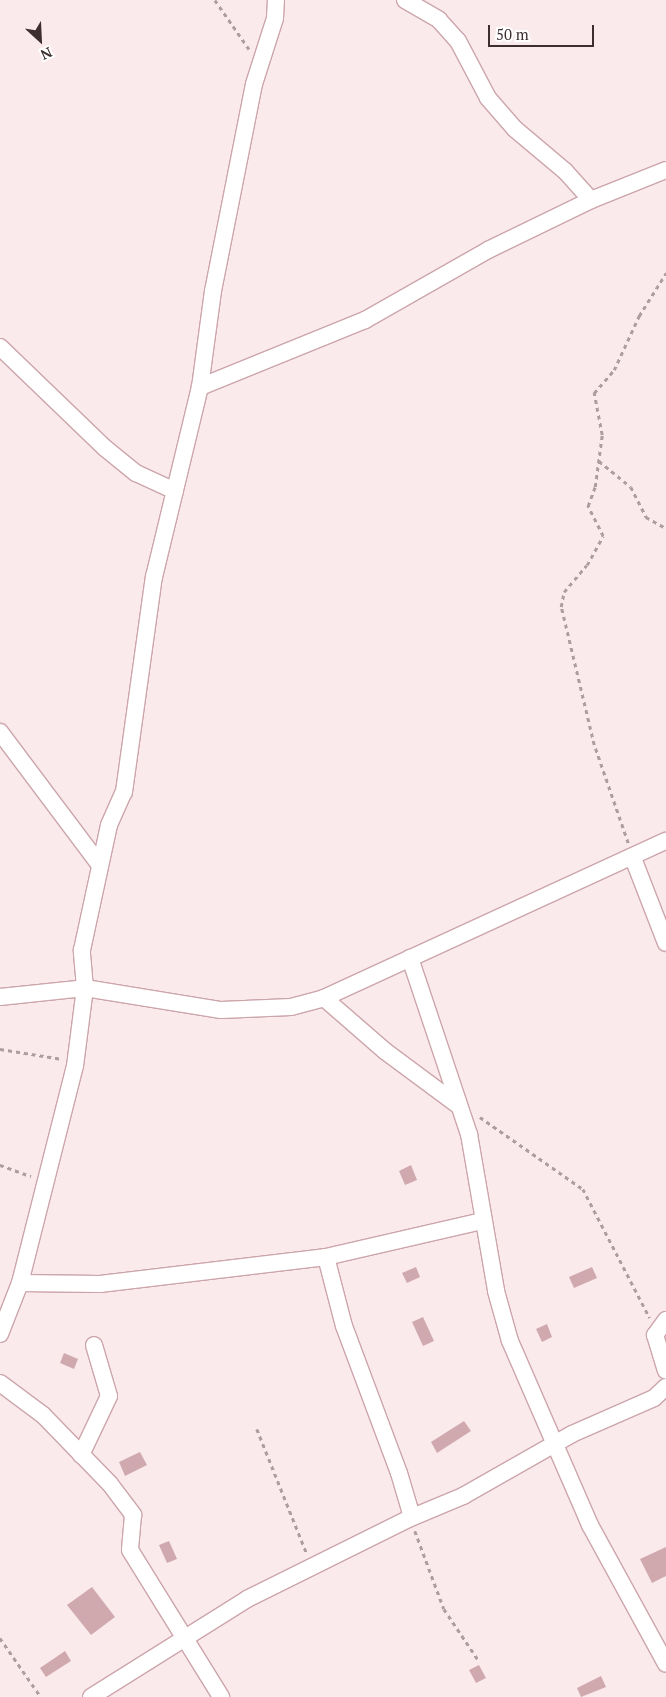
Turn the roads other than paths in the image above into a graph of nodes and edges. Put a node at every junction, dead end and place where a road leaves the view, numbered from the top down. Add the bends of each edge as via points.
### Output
1 (276, 0) edge
2 (405, 0) edge
3 (666, 170) edge
4 (591, 200) junction
5 (0, 347) edge
6 (200, 386) junction
7 (175, 491) junction
8 (0, 732) edge
9 (666, 841) edge
10 (633, 858) junction
11 (99, 864) junction
12 (666, 943) edge
13 (410, 958) junction
14 (85, 988) junction
15 (0, 997) edge
16 (324, 998) junction
17 (459, 1106) junction
18 (482, 1221) junction
19 (326, 1257) junction
20 (20, 1283) junction
21 (661, 1324) edge
22 (0, 1334) edge
23 (94, 1345) dead end
24 (666, 1370) edge
25 (0, 1383) edge
26 (666, 1387) edge
27 (553, 1444) junction
28 (81, 1455) junction
29 (410, 1518) junction
30 (186, 1638) junction
31 (666, 1664) edge
32 (91, 1697) edge
33 (221, 1697) edge

1 - 6 street via 213,291
2 - 4 street via 439,20 458,41 488,98 515,130 564,171
3 - 4 street
4 - 6 street via 488,250 365,320
5 - 7 street via 105,448 136,473
6 - 7 street
7 - 11 street via 154,577 124,792
8 - 11 street
9 - 10 street
10 - 12 street
10 - 13 street
11 - 14 street via 82,950
13 - 16 street
13 - 17 street
14 - 15 street
14 - 16 street via 221,1010 291,1007
14 - 20 street via 75,1062
16 - 17 street via 385,1051
17 - 18 street via 469,1134
18 - 19 street
18 - 27 street via 510,1341
19 - 20 street via 100,1284
19 - 29 street via 344,1326 399,1473
20 - 22 street
21 - 24 street
23 - 28 street via 109,1396
25 - 28 street via 43,1415
26 - 27 street via 654,1398
27 - 29 street via 463,1496
27 - 31 street via 606,1556
28 - 30 street via 134,1517 128,1540 130,1550
29 - 30 street via 247,1599
30 - 32 street
30 - 33 street

